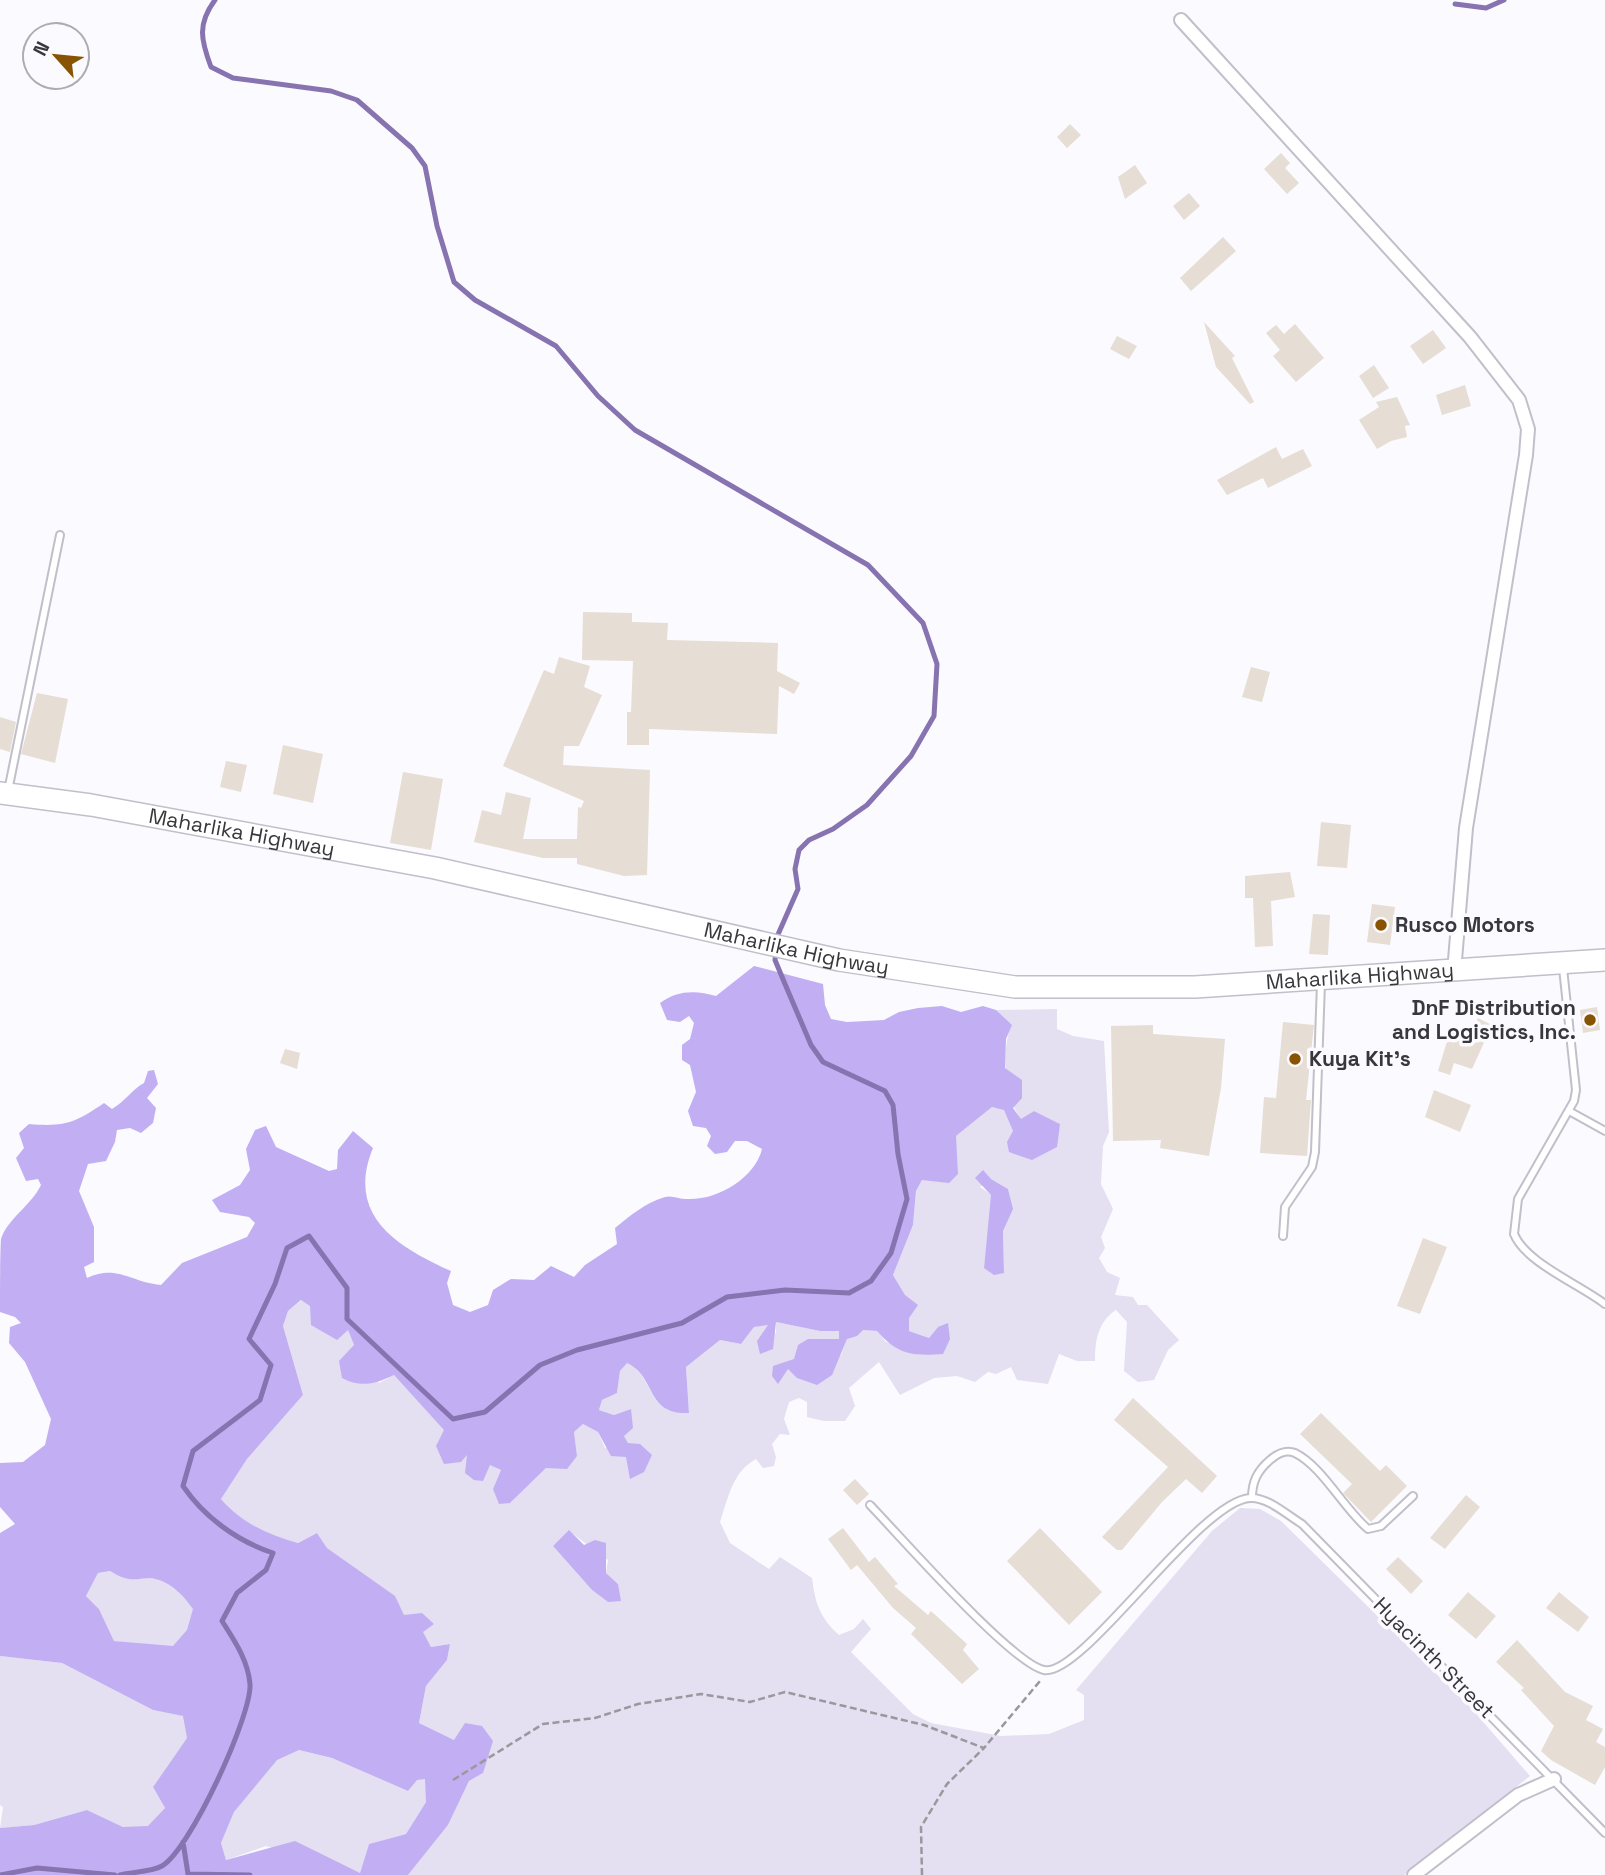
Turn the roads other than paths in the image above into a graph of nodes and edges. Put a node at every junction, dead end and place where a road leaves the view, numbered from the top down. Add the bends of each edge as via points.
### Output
1 (1181, 20) dead end
2 (60, 535) dead end
3 (4, 793) edge
4 (1605, 960) edge
5 (1563, 964) junction
6 (1454, 972) junction
7 (1321, 981) junction
8 (1569, 1111) junction
9 (1605, 1131) edge
10 (1283, 1236) dead end
11 (1605, 1304) edge
12 (1412, 1496) dead end
13 (1252, 1498) junction
14 (870, 1505) dead end
15 (1554, 1779) junction
16 (1605, 1833) edge
17 (1414, 1875) edge

1 - 6 street via 1470,337 1519,400 1525,415 1526,455 1466,828
2 - 3 lane
3 - 7 main road, Maharlika Highway via 435,868 839,960 1016,987 1195,987
4 - 5 main road, Maharlika Highway
5 - 6 main road, Maharlika Highway
5 - 8 lane via 1576,1090
6 - 7 main road, Maharlika Highway
7 - 10 lane via 1315,1152 1312,1167 1285,1207
8 - 9 lane
8 - 11 lane via 1518,1199 1514,1234 1526,1254
12 - 13 lane via 1381,1526 1368,1529 1309,1464 1286,1451 1264,1465 1252,1485
13 - 14 lane via 1229,1506 1212,1519 1097,1635 1053,1670 1043,1670 1004,1645
13 - 15 lane, Hyacinth Street via 1302,1524
15 - 16 lane, Hyacinth Street
15 - 17 street via 1518,1795

